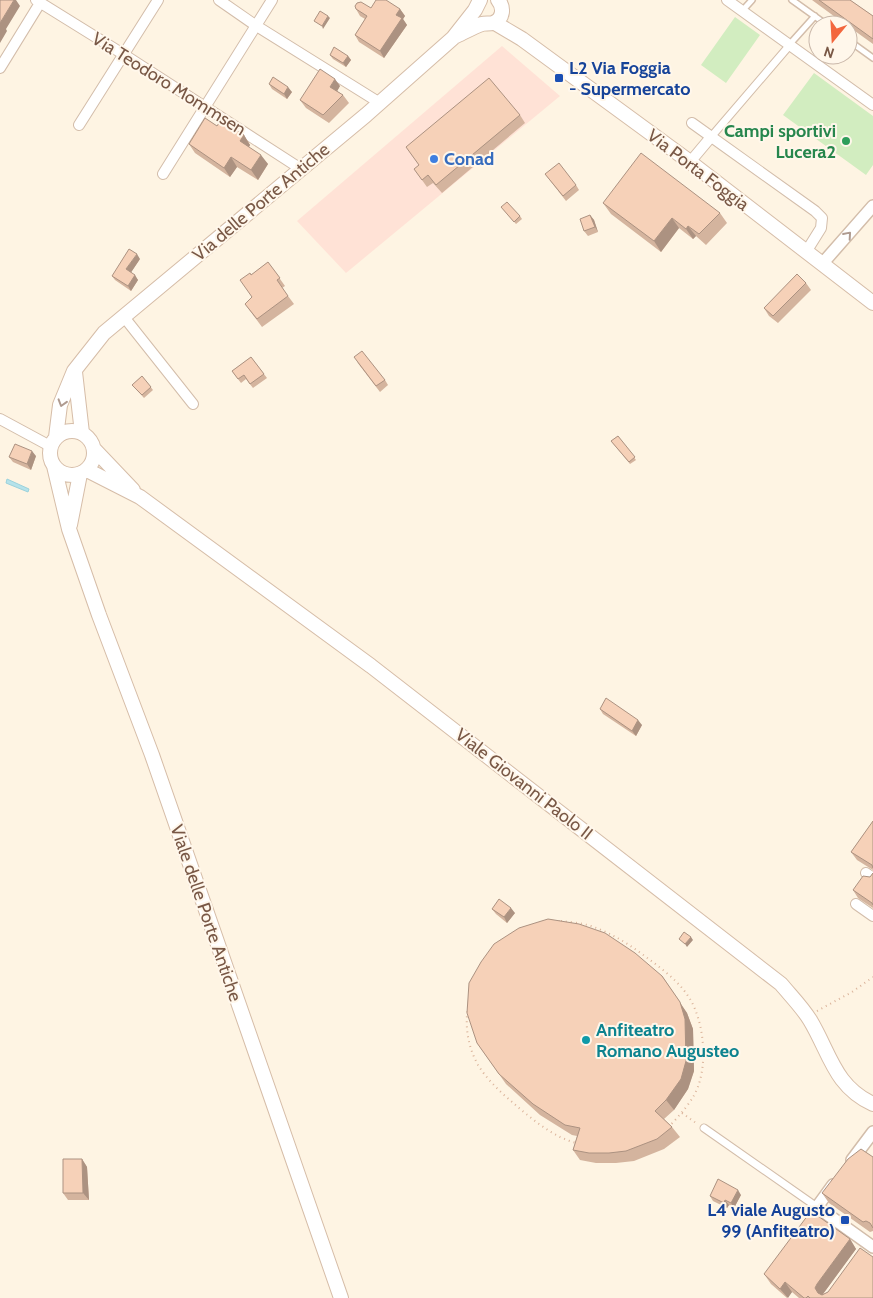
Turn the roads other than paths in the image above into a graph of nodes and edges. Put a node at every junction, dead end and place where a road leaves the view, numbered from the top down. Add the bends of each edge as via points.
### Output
1 (158, 0) edge
2 (219, 0) edge
3 (272, 0) edge
4 (727, 0) edge
5 (752, 0) edge
6 (792, 0) edge
7 (38, 2) edge
8 (474, 3) edge
9 (497, 10) edge
10 (742, 11) junction
11 (814, 15) edge
12 (808, 24) edge
13 (255, 25) junction
14 (453, 38) junction
15 (789, 46) junction
16 (858, 47) edge
17 (123, 54) junction
18 (873, 58) edge
19 (0, 68) edge
20 (380, 103) junction
21 (873, 105) edge
22 (205, 106) junction
23 (692, 123) dead end
24 (78, 125) dead end
25 (711, 137) junction
26 (690, 162) junction
27 (301, 169) junction
28 (163, 174) dead end
29 (873, 206) edge
30 (806, 252) junction
31 (822, 264) junction
32 (873, 303) edge
33 (124, 317) junction
34 (74, 371) junction
35 (193, 404) dead end
36 (0, 419) edge
37 (82, 433) junction
38 (53, 442) junction
39 (94, 449) junction
40 (54, 466) junction
41 (83, 472) junction
42 (140, 497) junction
43 (69, 529) junction
44 (856, 904) dead end
45 (873, 916) edge
46 (873, 1104) edge
47 (704, 1128) road end
48 (873, 1132) edge
49 (814, 1210) junction
50 (870, 1245) edge
51 (341, 1298) edge

1 - 17 street
2 - 13 street
3 - 13 street
4 - 10 street
5 - 10 lane
6 - 11 lane
7 - 17 street, Via Teodoro Mommsen
7 - 19 street
8 - 9 main road via 477,17
8 - 14 main road
9 - 14 main road
9 - 26 main road, Via Porta Foggia via 522,39
10 - 15 street
12 - 15 lane
13 - 20 street
13 - 22 street
14 - 20 main road, Via delle Porte Antiche
15 - 21 street
15 - 25 street
16 - 18 lane
17 - 22 street, Via Teodoro Mommsen
17 - 24 street
20 - 27 main road, Via delle Porte Antiche
22 - 27 street, Via Teodoro Mommsen
22 - 28 street
23 - 25 street
25 - 26 street
25 - 30 street via 822,218 821,228
26 - 30 main road, Via Porta Foggia
27 - 33 main road, Via delle Porte Antiche
31 -> 29 street
30 - 31 main road, Via Porta Foggia
31 - 32 main road, Via Porta Foggia
33 - 34 main road, Via delle Porte Antiche via 104,333
33 - 35 street
34 - 37 main road
34 -> 38 main road, Via delle Porte Antiche via 60,405
36 - 38 street
37 - 38 main road via 67,431
37 - 39 main road
38 - 40 main road via 50,456
39 - 41 main road via 94,459
39 - 42 main road
40 - 41 main road via 67,475
40 - 43 main road, Viale delle Porte Antiche
41 - 42 main road
41 - 43 main road
42 - 46 main road, Viale Giovanni Paolo II via 371,666 781,984 807,1017 832,1066 859,1098
43 - 51 main road, Viale delle Porte Antiche via 152,755
44 - 45 street
47 - 49 street
48 - 49 street
49 - 50 street

